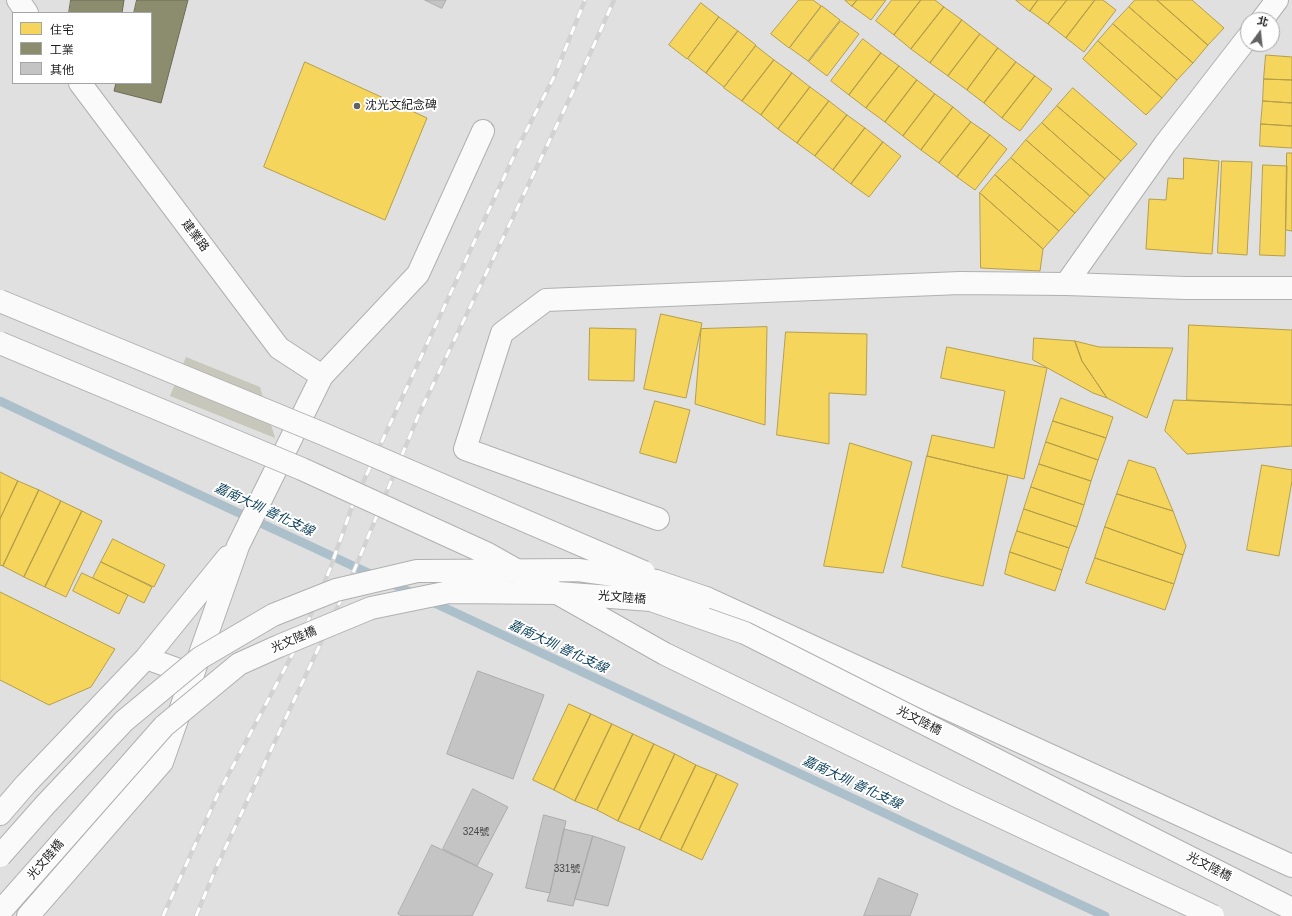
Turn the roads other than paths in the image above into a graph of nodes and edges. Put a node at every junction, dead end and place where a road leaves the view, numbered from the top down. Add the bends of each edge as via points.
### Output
1 (18, 0) edge
2 (1277, 0) edge
3 (26, 12) edge
4 (1268, 12) edge
5 (1240, 47) edge
6 (81, 84) edge
7 (483, 131) dead end
8 (1066, 284) junction
9 (1292, 288) edge
10 (0, 301) edge
11 (0, 343) edge
12 (322, 376) junction
13 (658, 519) dead end
14 (238, 546) junction
15 (706, 598) junction
16 (146, 658) junction
17 (193, 675) junction
18 (0, 814) edge
19 (0, 856) edge
20 (1292, 866) edge
21 (1292, 909) edge
22 (0, 912) edge
23 (28, 916) edge
24 (1213, 916) edge

1 - 3 street
2 - 4 street
5 - 8 street via 1165,144
6 - 12 street, 建業路 via 279,348
7 - 12 street via 418,274
8 - 9 street
8 - 13 street via 960,283 546,300 502,333 465,449
10 - 15 street, bridge via 321,433
11 - 24 street, bridge via 302,469 488,554 665,654 959,798
12 - 14 street
14 - 16 street
14 - 17 street
15 - 19 street, 光文陸橋, bridge via 656,581 578,570 417,571 336,590 273,615 200,658 124,721
15 - 20 street, 光文陸橋
16 - 17 street
16 - 18 street
17 - 23 street via 162,762
21 - 22 street, 光文陸橋, bridge via 745,632 651,600 557,593 449,592 371,608 239,664 164,726

